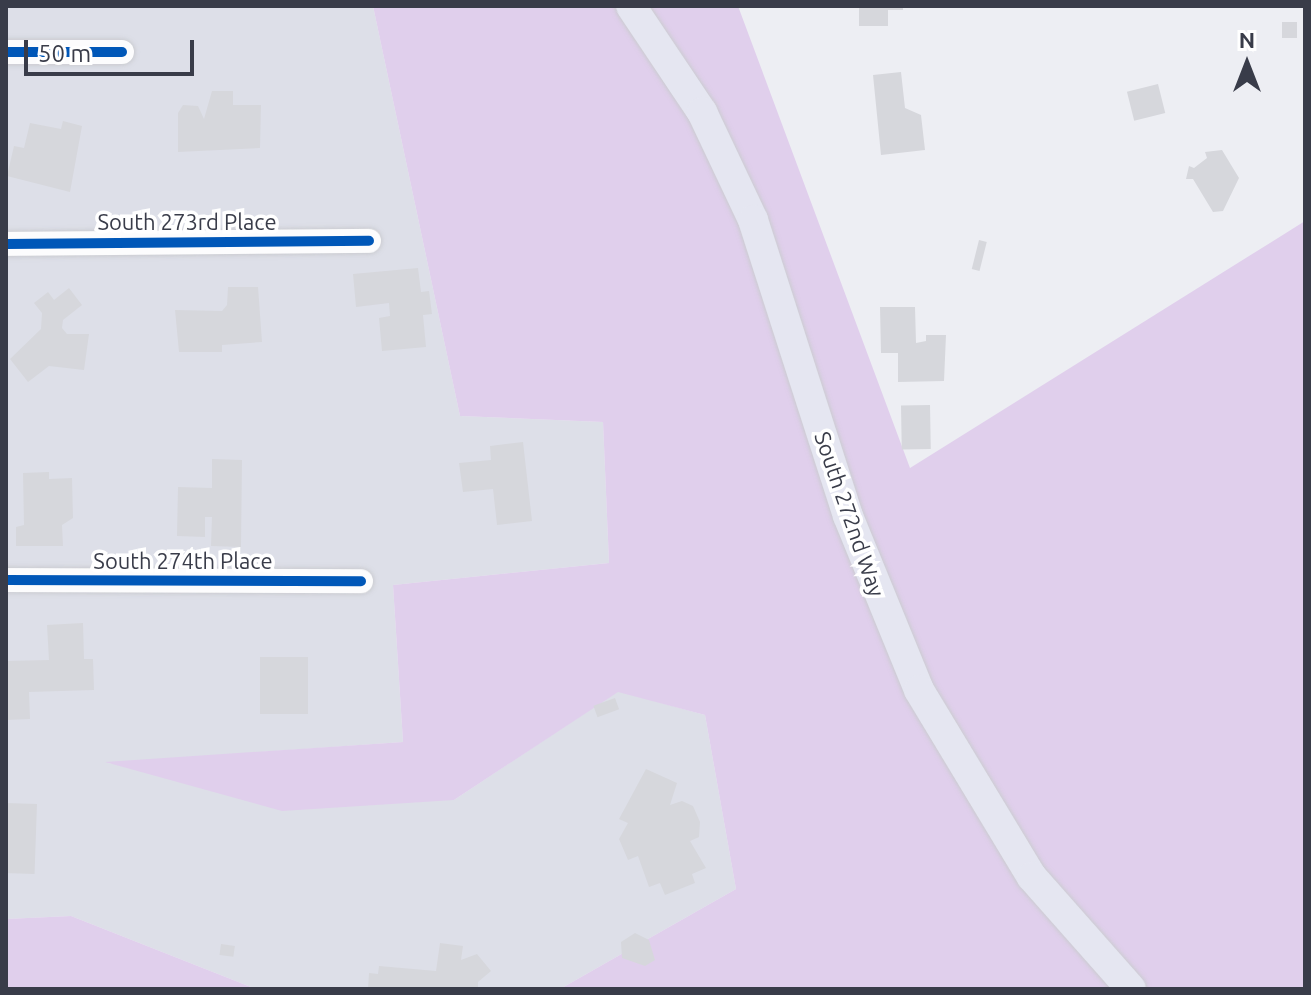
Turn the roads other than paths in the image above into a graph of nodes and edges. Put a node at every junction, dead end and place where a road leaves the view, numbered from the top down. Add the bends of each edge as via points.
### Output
1 (631, 6) edge
2 (6, 52) edge
3 (122, 52) dead end
4 (369, 241) dead end
5 (6, 244) edge
6 (6, 580) edge
7 (361, 581) dead end
8 (1131, 989) edge

1 - 8 main road, South 272nd Way via 702,112 753,220 848,516 919,690 1032,877
2 - 3 street
4 - 5 street, South 273rd Place
6 - 7 street, South 274th Place

